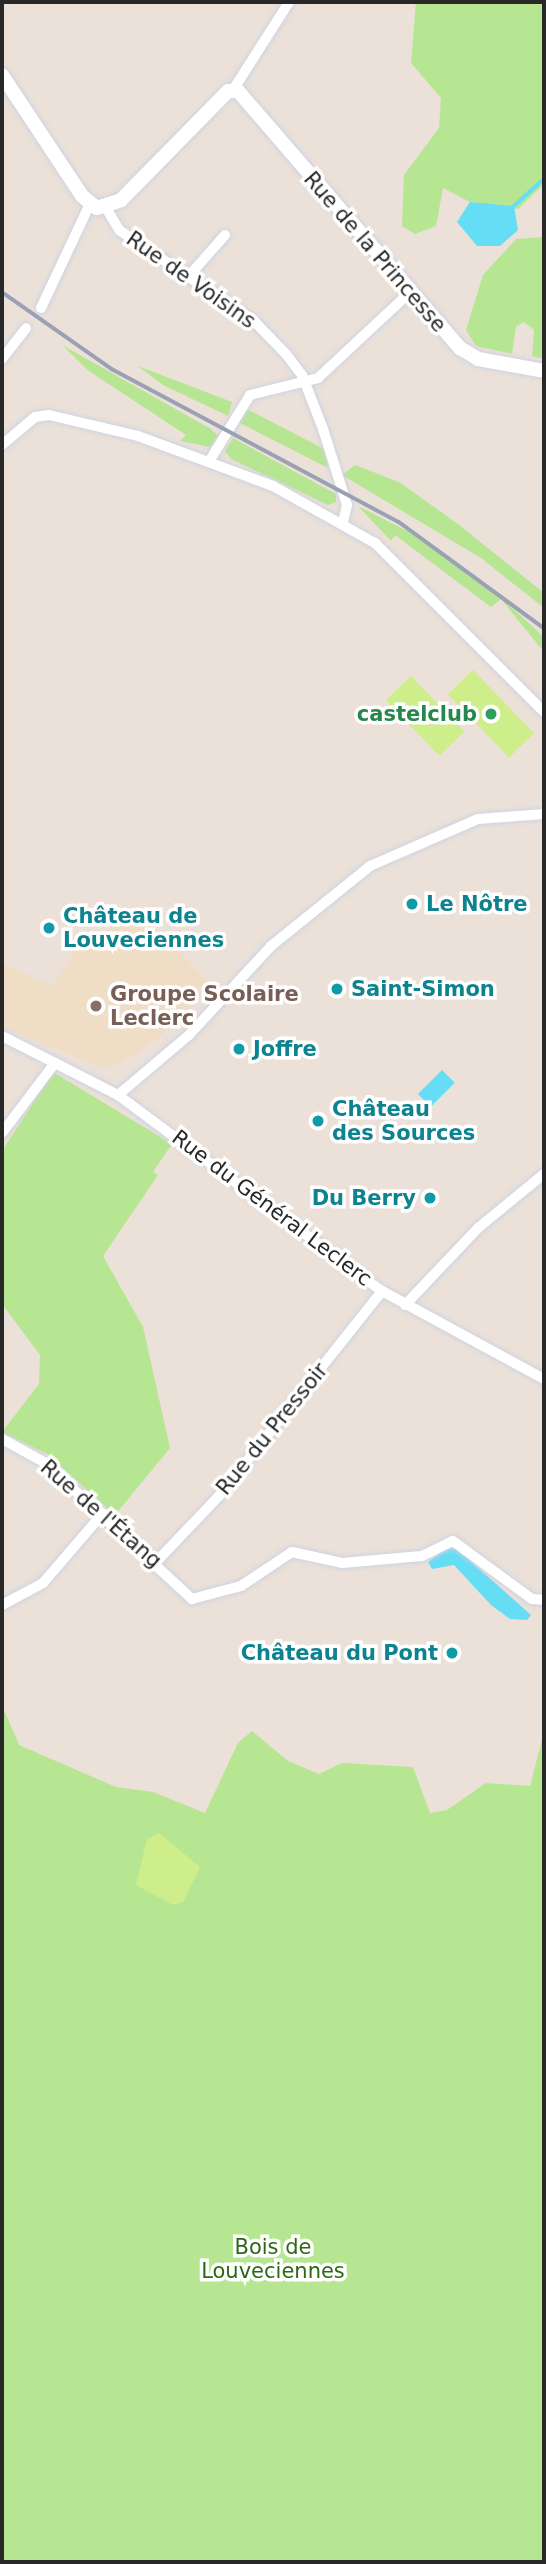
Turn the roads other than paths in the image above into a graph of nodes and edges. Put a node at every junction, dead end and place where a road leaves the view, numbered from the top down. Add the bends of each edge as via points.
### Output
1 (289, 2) edge
2 (2, 75) edge
3 (233, 90) junction
4 (90, 204) junction
5 (106, 208) junction
6 (225, 235) dead end
7 (188, 277) junction
8 (409, 293) junction
9 (41, 308) dead end
10 (26, 328) dead end
11 (2, 359) edge
12 (544, 371) edge
13 (305, 382) junction
14 (2, 445) edge
15 (210, 460) junction
16 (343, 522) junction
17 (544, 712) edge
18 (544, 814) edge
19 (2, 1036) edge
20 (55, 1063) junction
21 (118, 1095) junction
22 (2, 1133) edge
23 (544, 1174) edge
24 (382, 1291) junction
25 (405, 1305) junction
26 (544, 1379) edge
27 (2, 1438) edge
28 (103, 1513) junction
29 (156, 1562) junction
30 (544, 1600) edge
31 (2, 1605) edge

1 - 3 street
2 - 4 street
3 - 5 street
3 - 8 street, Rue de la Princesse
4 - 5 street
4 - 9 street
5 - 7 street, Rue de Voisins via 114,225
6 - 7 street
7 - 13 street, Rue de Voisins via 253,320
8 - 12 street, Rue de la Princesse via 473,356
8 - 13 street
10 - 11 street
13 - 15 street via 250,395
13 - 16 street, Rue de Voisins via 347,505
14 - 15 street via 35,417 49,415
15 - 16 street
16 - 17 street via 400,564
18 - 21 street via 478,819 336,890 253,964 189,1035
19 - 20 street, Rue du Général Leclerc
20 - 21 street, Rue du Général Leclerc
20 - 22 street
21 - 24 street, Rue du Général Leclerc
23 - 25 street via 478,1228
24 - 25 street, Rue du Général Leclerc
24 - 29 street, Rue du Pressoir via 219,1496
25 - 26 street, Rue du Général Leclerc
27 - 28 street, Rue de l'Étang via 39,1458
28 - 29 street, Rue de l'Étang
28 - 31 street via 43,1583
29 - 30 street, Rue de l'Étang via 192,1599 241,1586 292,1552 355,1562 422,1556 453,1541 532,1599

